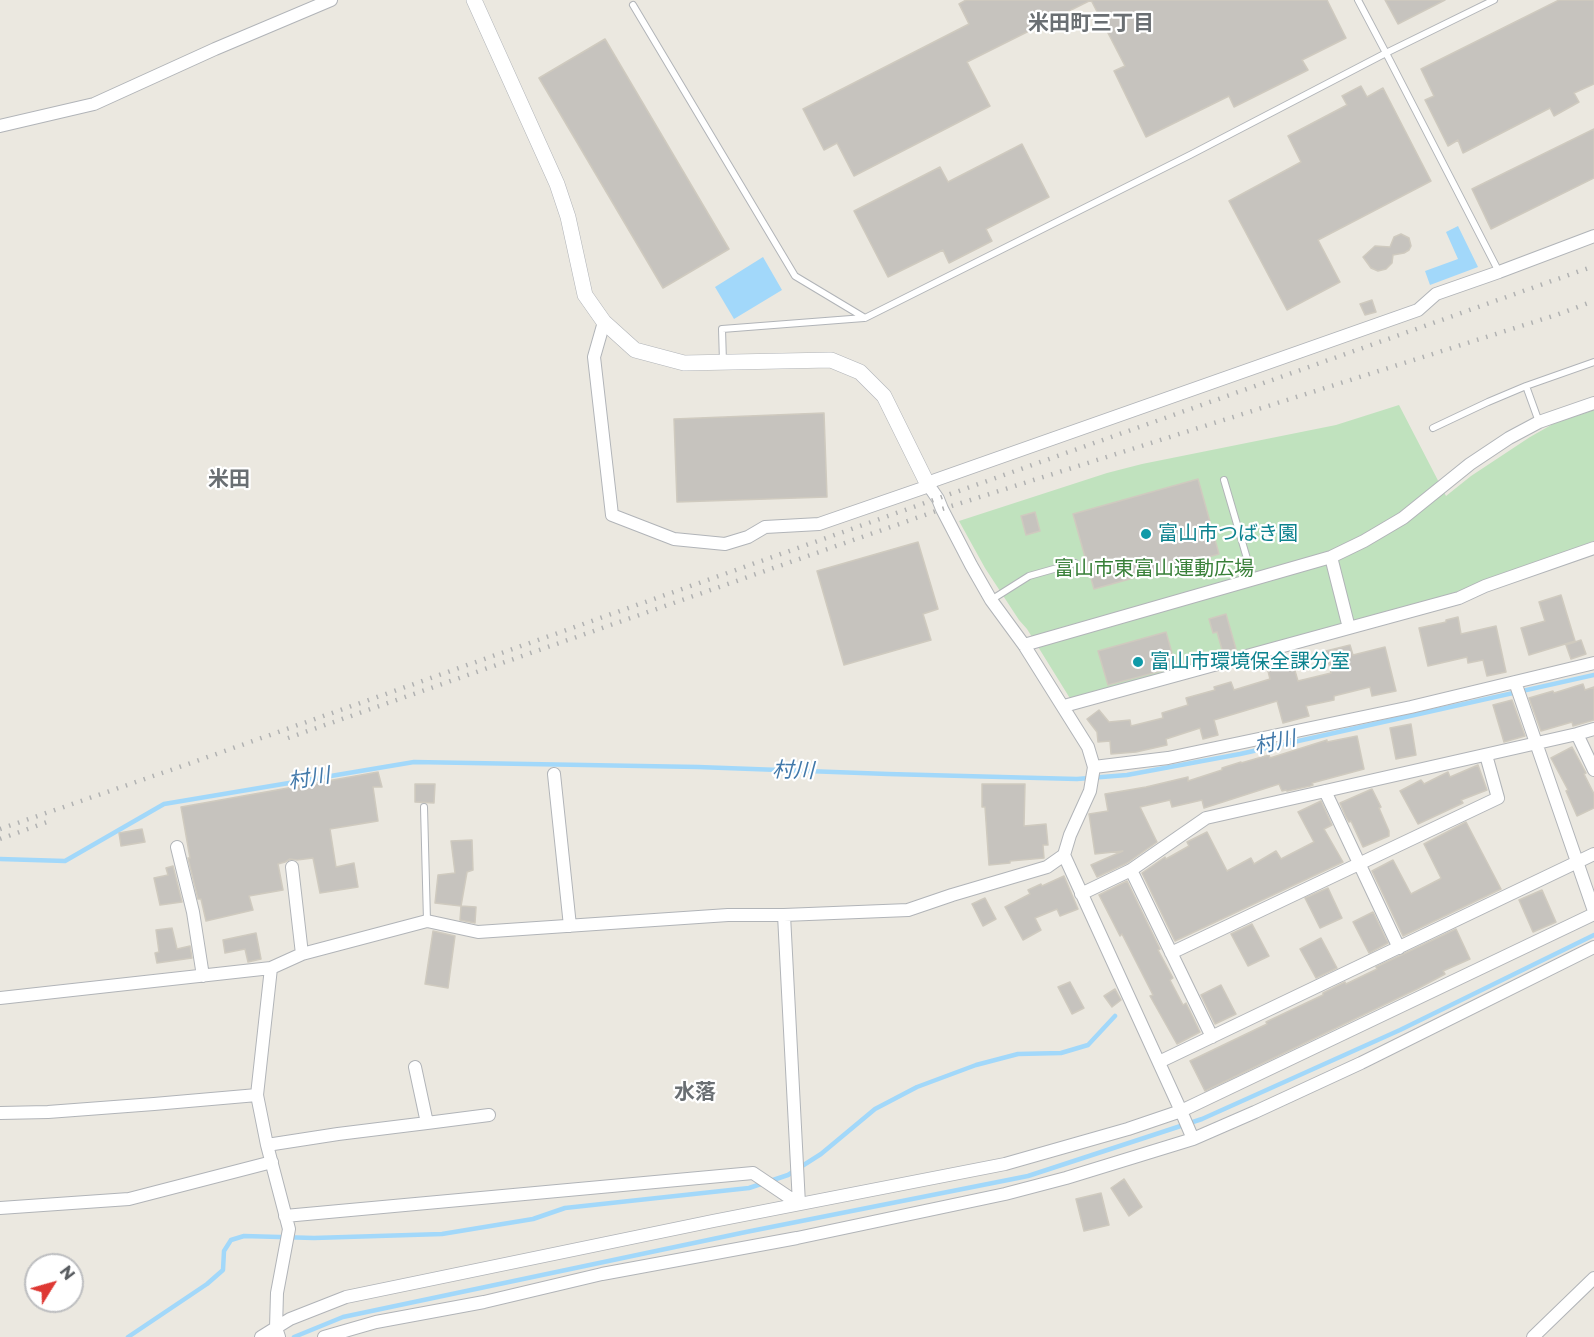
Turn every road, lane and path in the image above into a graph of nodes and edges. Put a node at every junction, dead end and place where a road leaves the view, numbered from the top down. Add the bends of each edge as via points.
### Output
1 (331, 0) edge
2 (474, 0) edge
3 (1358, 0) edge
4 (1494, 0) edge
5 (633, 5) dead end
6 (1386, 53) junction
7 (0, 126) edge
8 (1594, 236) edge
9 (1499, 272) junction
10 (865, 318) junction
11 (604, 322) junction
12 (1594, 362) edge
13 (723, 363) junction
14 (1526, 386) junction
15 (1594, 403) edge
16 (1539, 422) junction
17 (1433, 428) dead end
18 (1224, 480) dead end
19 (928, 484) junction
20 (1594, 548) edge
21 (1330, 556) junction
22 (1076, 563) dead end
23 (1253, 579) junction
24 (991, 600) junction
25 (1349, 628) junction
26 (1024, 645) junction
27 (1594, 663) edge
28 (1515, 682) junction
29 (1064, 706) junction
30 (1594, 729) edge
31 (1577, 734) junction
32 (1536, 744) junction
33 (1486, 754) junction
34 (1094, 767) junction
35 (1594, 770) edge
36 (554, 774) dead end
37 (1325, 791) junction
38 (424, 807) dead end
39 (177, 847) dead end
40 (1594, 854) edge
41 (1064, 855) junction
42 (1577, 862) junction
43 (1359, 864) junction
44 (292, 867) dead end
45 (1131, 870) junction
46 (1081, 894) junction
47 (1594, 913) edge
48 (784, 915) junction
49 (427, 921) junction
50 (570, 926) junction
51 (1594, 947) edge
52 (1399, 948) junction
53 (1172, 953) junction
54 (302, 954) junction
55 (271, 968) junction
56 (202, 975) junction
57 (0, 998) edge
58 (1212, 1037) junction
59 (1159, 1062) junction
60 (415, 1067) dead end
61 (257, 1095) junction
62 (1181, 1111) junction
63 (0, 1113) edge
64 (489, 1115) dead end
65 (427, 1123) junction
66 (1193, 1138) junction
67 (267, 1145) junction
68 (272, 1162) junction
69 (800, 1204) junction
70 (0, 1208) edge
71 (285, 1216) junction
72 (1594, 1278) edge
73 (278, 1333) edge
74 (261, 1337) edge
75 (324, 1337) edge
76 (1533, 1337) edge

1 - 7 street via 94,104
2 - 11 street via 557,184 585,295
3 - 6 lane
4 - 6 lane
5 - 10 lane via 795,276
6 - 9 lane
6 - 10 lane
8 - 9 street
9 - 19 street via 1436,294 1418,310
10 - 13 lane via 722,329
11 - 13 street via 635,350 684,363
11 - 19 street via 594,357 612,514 674,539 725,544 765,527 819,524
12 - 14 lane
13 - 19 street via 831,360 860,372 884,396
14 - 16 lane
14 - 17 lane
15 - 16 street
16 - 21 street via 1470,464 1403,518
18 - 23 lane
19 - 24 street
20 - 25 street via 1459,598
21 - 23 street
21 - 25 street
22 - 24 lane via 1029,576
23 - 26 street
24 - 26 street
25 - 29 street
26 - 29 street
27 - 28 street
28 - 32 street
28 - 34 street via 1167,758
29 - 34 street via 1088,747
30 - 31 street
31 - 32 street
31 - 35 street
32 - 33 street
32 - 42 street
33 - 37 street
33 - 43 street via 1498,798
34 - 41 street via 1091,788
36 - 50 street
37 - 43 street
37 - 45 street via 1206,818
38 - 49 lane
39 - 56 street via 193,912
40 - 42 street
41 - 46 street
41 - 48 street via 1047,867 908,910
42 - 47 street
42 - 52 street
43 - 52 street
43 - 53 street
44 - 54 street
45 - 46 street
45 - 53 street
46 - 59 street
47 - 62 street
48 - 50 street
48 - 69 street
49 - 50 street via 477,932
49 - 54 street
51 - 66 street via 1361,1063
52 - 58 street
53 - 58 street
54 - 55 street
55 - 56 street
55 - 61 street
56 - 57 street
58 - 59 street
59 - 62 street
60 - 65 street
61 - 63 street
61 - 67 street
62 - 66 street
62 - 69 street via 1005,1164
64 - 65 street
65 - 67 street
66 - 75 street via 1005,1194 602,1274 376,1322
67 - 68 street
68 - 70 street via 129,1199
68 - 71 street
69 - 71 street via 753,1173
69 - 73 street via 346,1297 290,1319
71 - 73 street via 289,1229 277,1293
72 - 76 street
73 - 74 street

